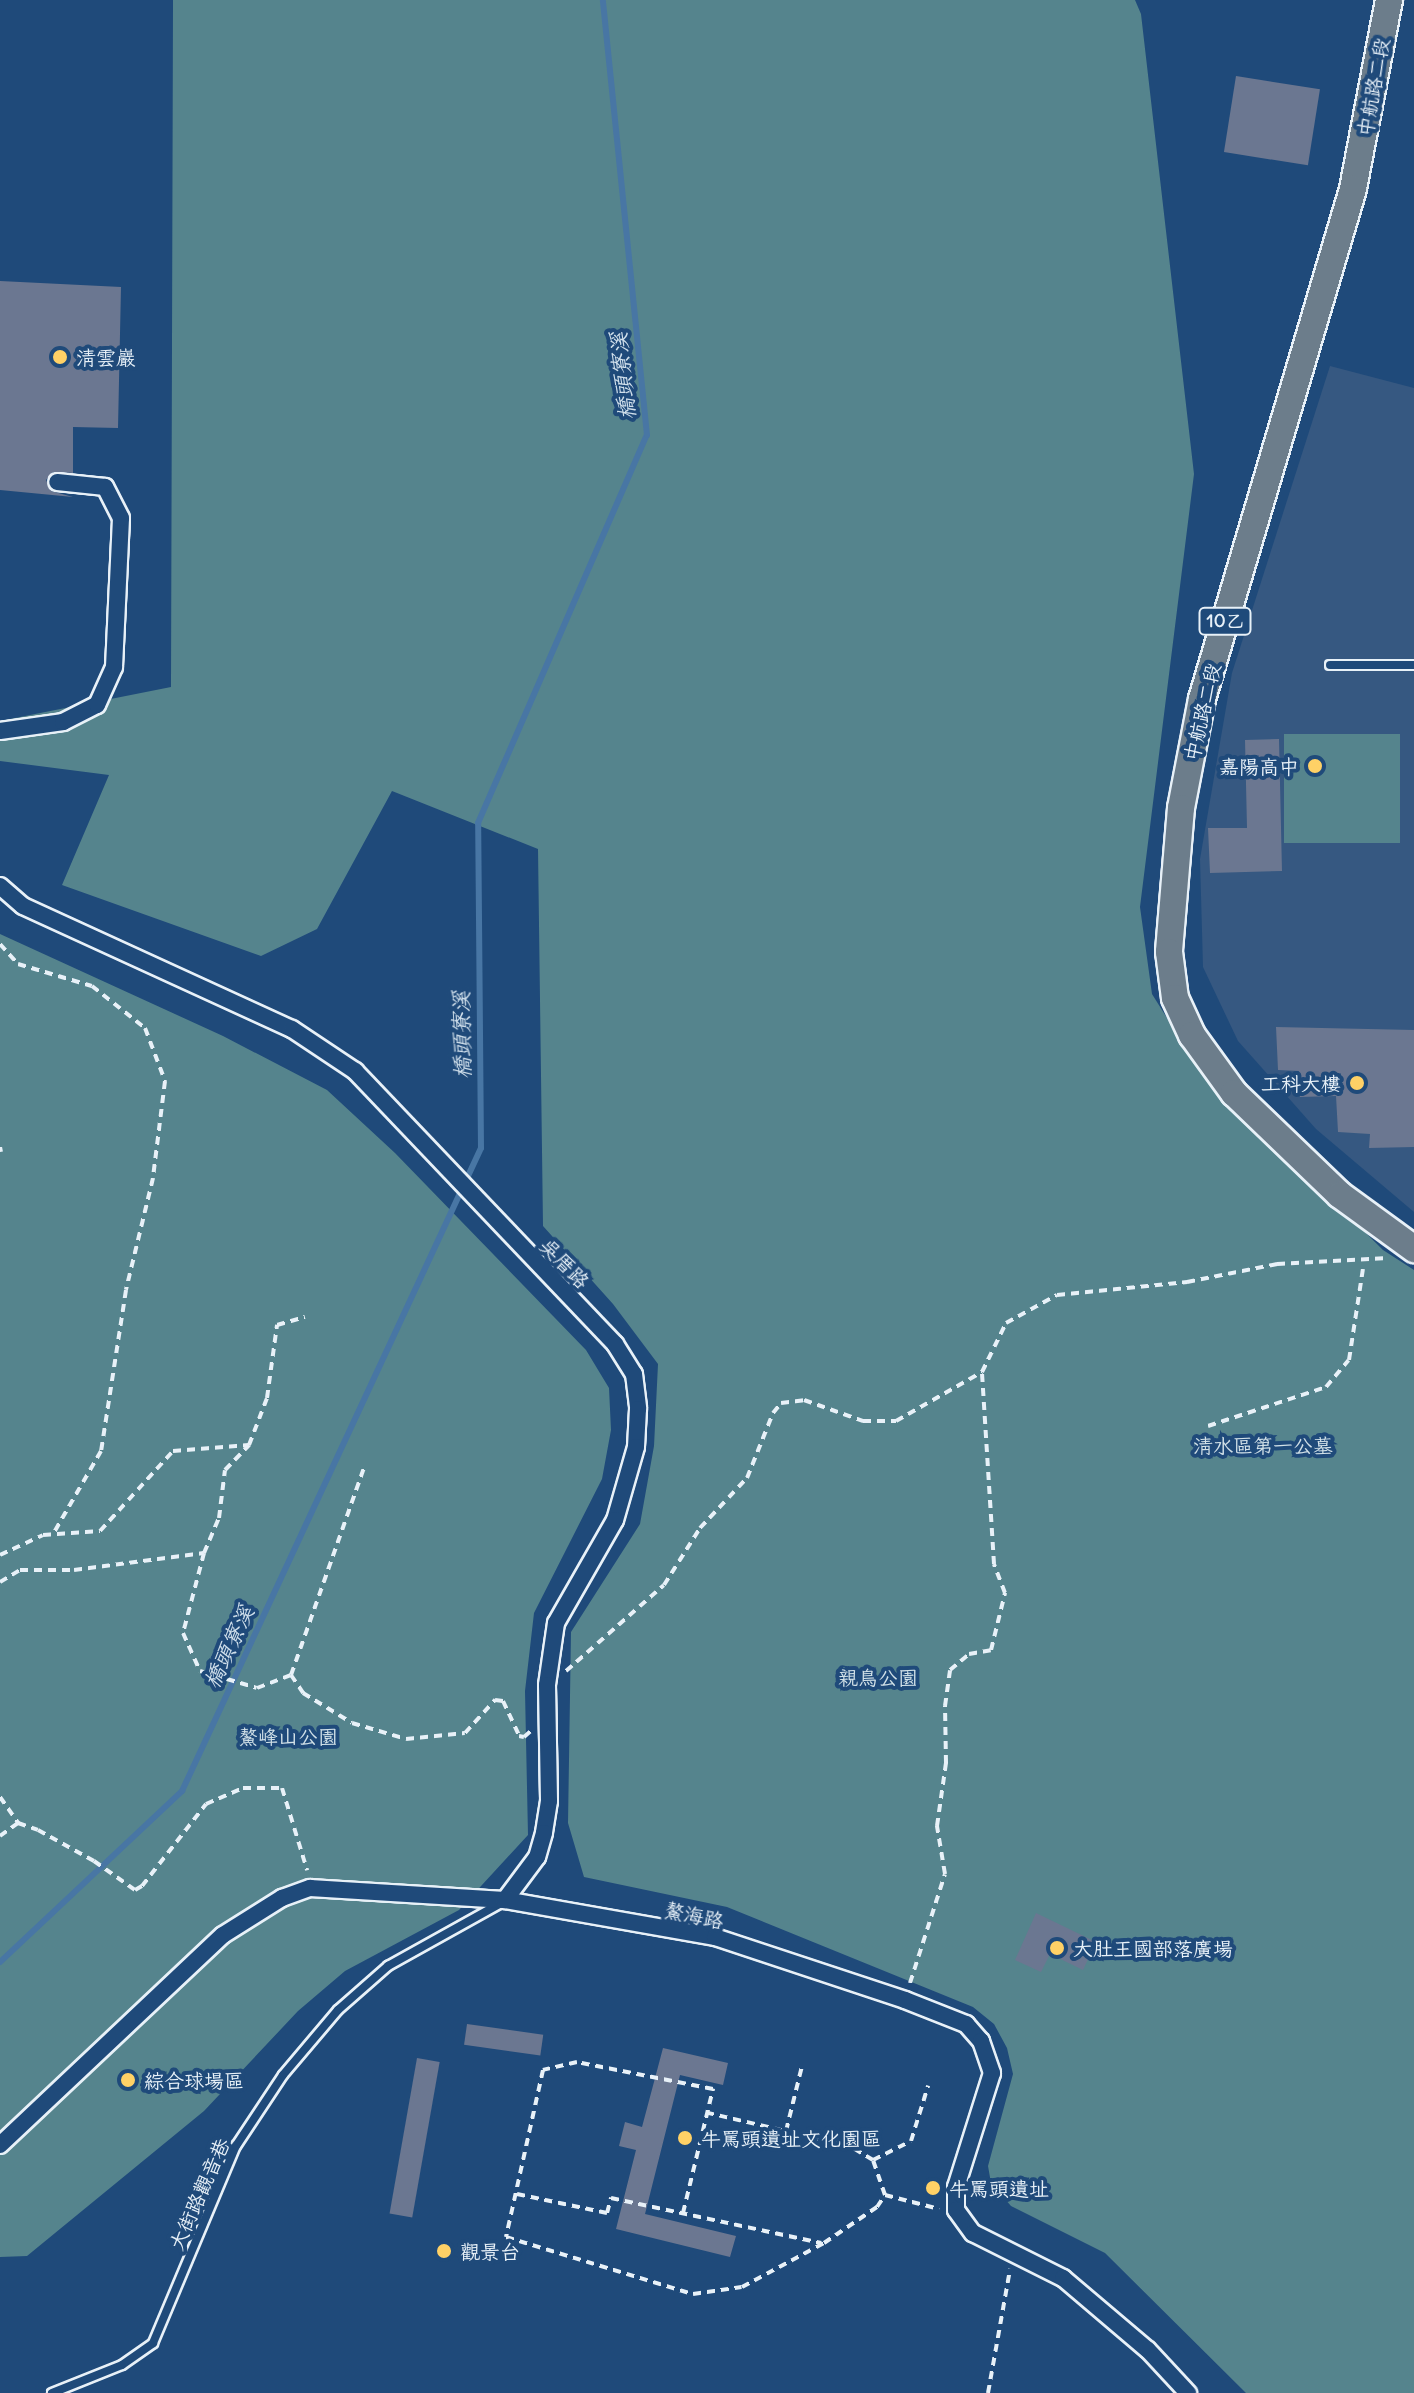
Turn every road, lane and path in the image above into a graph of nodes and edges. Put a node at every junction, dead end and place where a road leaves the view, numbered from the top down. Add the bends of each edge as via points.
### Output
1 (1389, 0) edge
2 (57, 482) dead end
3 (1330, 665) dead end
4 (1414, 665) edge
5 (0, 731) edge
6 (0, 886) edge
7 (0, 944) edge
8 (1408, 1253) edge
9 (1363, 1269) dead end
10 (305, 1317) dead end
11 (982, 1372) junction
12 (1208, 1426) dead end
13 (249, 1445) junction
14 (365, 1465) dead end
15 (53, 1534) junction
16 (204, 1553) junction
17 (0, 1555) edge
18 (0, 1582) edge
19 (291, 1675) junction
20 (547, 1685) junction
21 (533, 1730) dead end
22 (0, 1797) edge
23 (18, 1823) junction
24 (0, 1836) edge
25 (310, 1888) junction
26 (505, 1900) junction
27 (905, 2000) junction
28 (802, 2066) dead end
29 (928, 2086) dead end
30 (708, 2113) junction
31 (786, 2131) junction
32 (0, 2145) edge
33 (873, 2160) junction
34 (517, 2194) junction
35 (885, 2195) junction
36 (683, 2213) junction
37 (973, 2233) junction
38 (824, 2243) junction
39 (1013, 2255) junction
40 (83, 2388) edge
41 (52, 2393) edge
42 (988, 2393) edge
43 (1188, 2393) edge

1 - 8 main road, 中航路二段 / 10乙 via 1353,189 1202,699 1181,808 1169,952 1175,998 1192,1035 1234,1093
2 - 5 street via 105,487 121,518 114,667 97,705 63,722
3 - 4 lane
6 - 20 street, 吳厝路 via 23,906 292,1029 355,1071 615,1344 634,1374 636,1447 615,1520 556,1623
7 - 15 path via 18,964 92,986 145,1028 165,1081 153,1178 126,1290 101,1451
8 - 11 path via 1277,1264 1187,1282 1057,1295 1006,1323
9 - 12 path via 1349,1360 1326,1387
10 - 13 path via 277,1325 267,1398
11 - 20 path via 896,1421 863,1421 804,1400 781,1403 747,1478 700,1528 664,1585
11 - 27 path via 994,1564 1005,1593 991,1650 969,1654 950,1670 937,1826 945,1874
13 - 15 path via 173,1451 100,1531
13 - 16 path via 225,1470 219,1518
14 - 19 path
15 - 17 path
16 - 18 path via 74,1570 20,1570
16 - 19 path via 183,1633 200,1671 257,1688
19 - 21 path via 303,1693 352,1723 406,1739 465,1733 495,1700 503,1701 519,1736
20 - 26 street, 吳厝路 via 549,1801 544,1833 537,1857
22 - 23 path
23 - 24 path
23 - 25 path via 94,1861 135,1890 206,1804 243,1788 282,1788
25 - 26 street, 鰲海路
25 - 32 street, 鰲海路 via 282,1898 223,1935
26 - 27 street, 鰲海路 via 715,1937
26 - 40 lane, 大街路觀音巷 via 388,1966 338,2010 283,2075 236,2146 153,2343
27 - 37 street, 鰲海路 via 966,2024 981,2041 992,2073 956,2187 956,2210
28 - 31 path
29 - 33 path via 911,2141
30 - 31 path
30 - 34 path via 713,2089 577,2062 543,2070
30 - 36 path
31 - 33 path via 850,2146
33 - 35 path
34 - 36 path via 607,2213 611,2198
34 - 38 path via 506,2237 693,2294 742,2287
35 - 37 path via 950,2212
35 - 38 path via 877,2207
36 - 38 path
37 - 39 street
39 - 42 path
39 - 43 street via 1063,2278 1148,2350
40 - 41 lane, 大街路觀音巷

